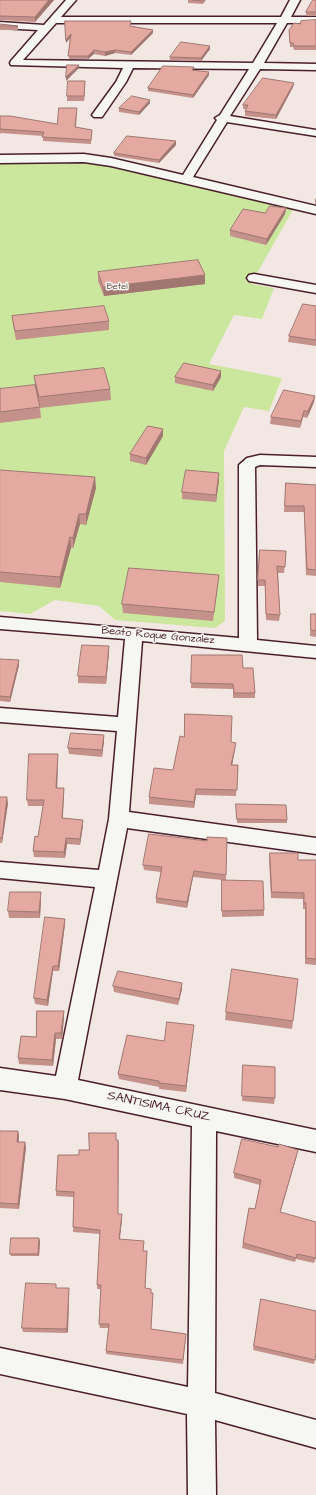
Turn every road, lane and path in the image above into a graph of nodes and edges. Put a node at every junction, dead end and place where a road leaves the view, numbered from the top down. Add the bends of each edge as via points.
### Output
1 (71, 0) edge
2 (295, 0) edge
3 (55, 20) junction
4 (284, 20) junction
5 (316, 20) edge
6 (0, 25) edge
7 (47, 28) junction
8 (15, 63) junction
9 (129, 65) junction
10 (257, 66) junction
11 (316, 66) edge
12 (5, 68) dead end
13 (98, 115) dead end
14 (221, 118) junction
15 (316, 133) edge
16 (0, 159) edge
17 (186, 179) junction
18 (316, 210) edge
19 (254, 278) dead end
20 (316, 289) edge
21 (316, 462) edge
22 (0, 624) edge
23 (134, 634) junction
24 (248, 644) junction
25 (316, 652) edge
26 (0, 715) edge
27 (127, 725) junction
28 (119, 819) junction
29 (316, 846) edge
30 (0, 870) edge
31 (107, 879) junction
32 (0, 1079) edge
33 (65, 1088) junction
34 (204, 1116) junction
35 (316, 1141) edge
36 (0, 1361) edge
37 (201, 1403) junction
38 (316, 1434) edge
39 (202, 1495) edge

1 - 3 street
2 - 4 street
3 - 4 street
3 - 7 street
4 - 5 street
4 - 10 street
6 - 7 street
7 - 8 street
8 - 9 street
8 - 12 street
9 - 10 street
9 - 13 street via 121,82
10 - 11 street
10 - 14 street
14 - 15 street
14 - 17 street
16 - 17 street via 84,158
17 - 18 street
19 - 20 street
21 - 24 street via 260,460 247,465
22 - 23 street, Beato Roque Gonzalez
23 - 24 street, Beato Roque Gonzalez
23 - 27 street
24 - 25 street, Beato Roque Gonzalez
26 - 27 street
27 - 28 street
28 - 29 street
28 - 31 street
30 - 31 street
31 - 33 street
32 - 33 street, SANTISIMA CRUZ
33 - 34 street, SANTISIMA CRUZ
34 - 35 street, SANTISIMA CRUZ
34 - 37 street
36 - 37 street
37 - 38 street
37 - 39 street

